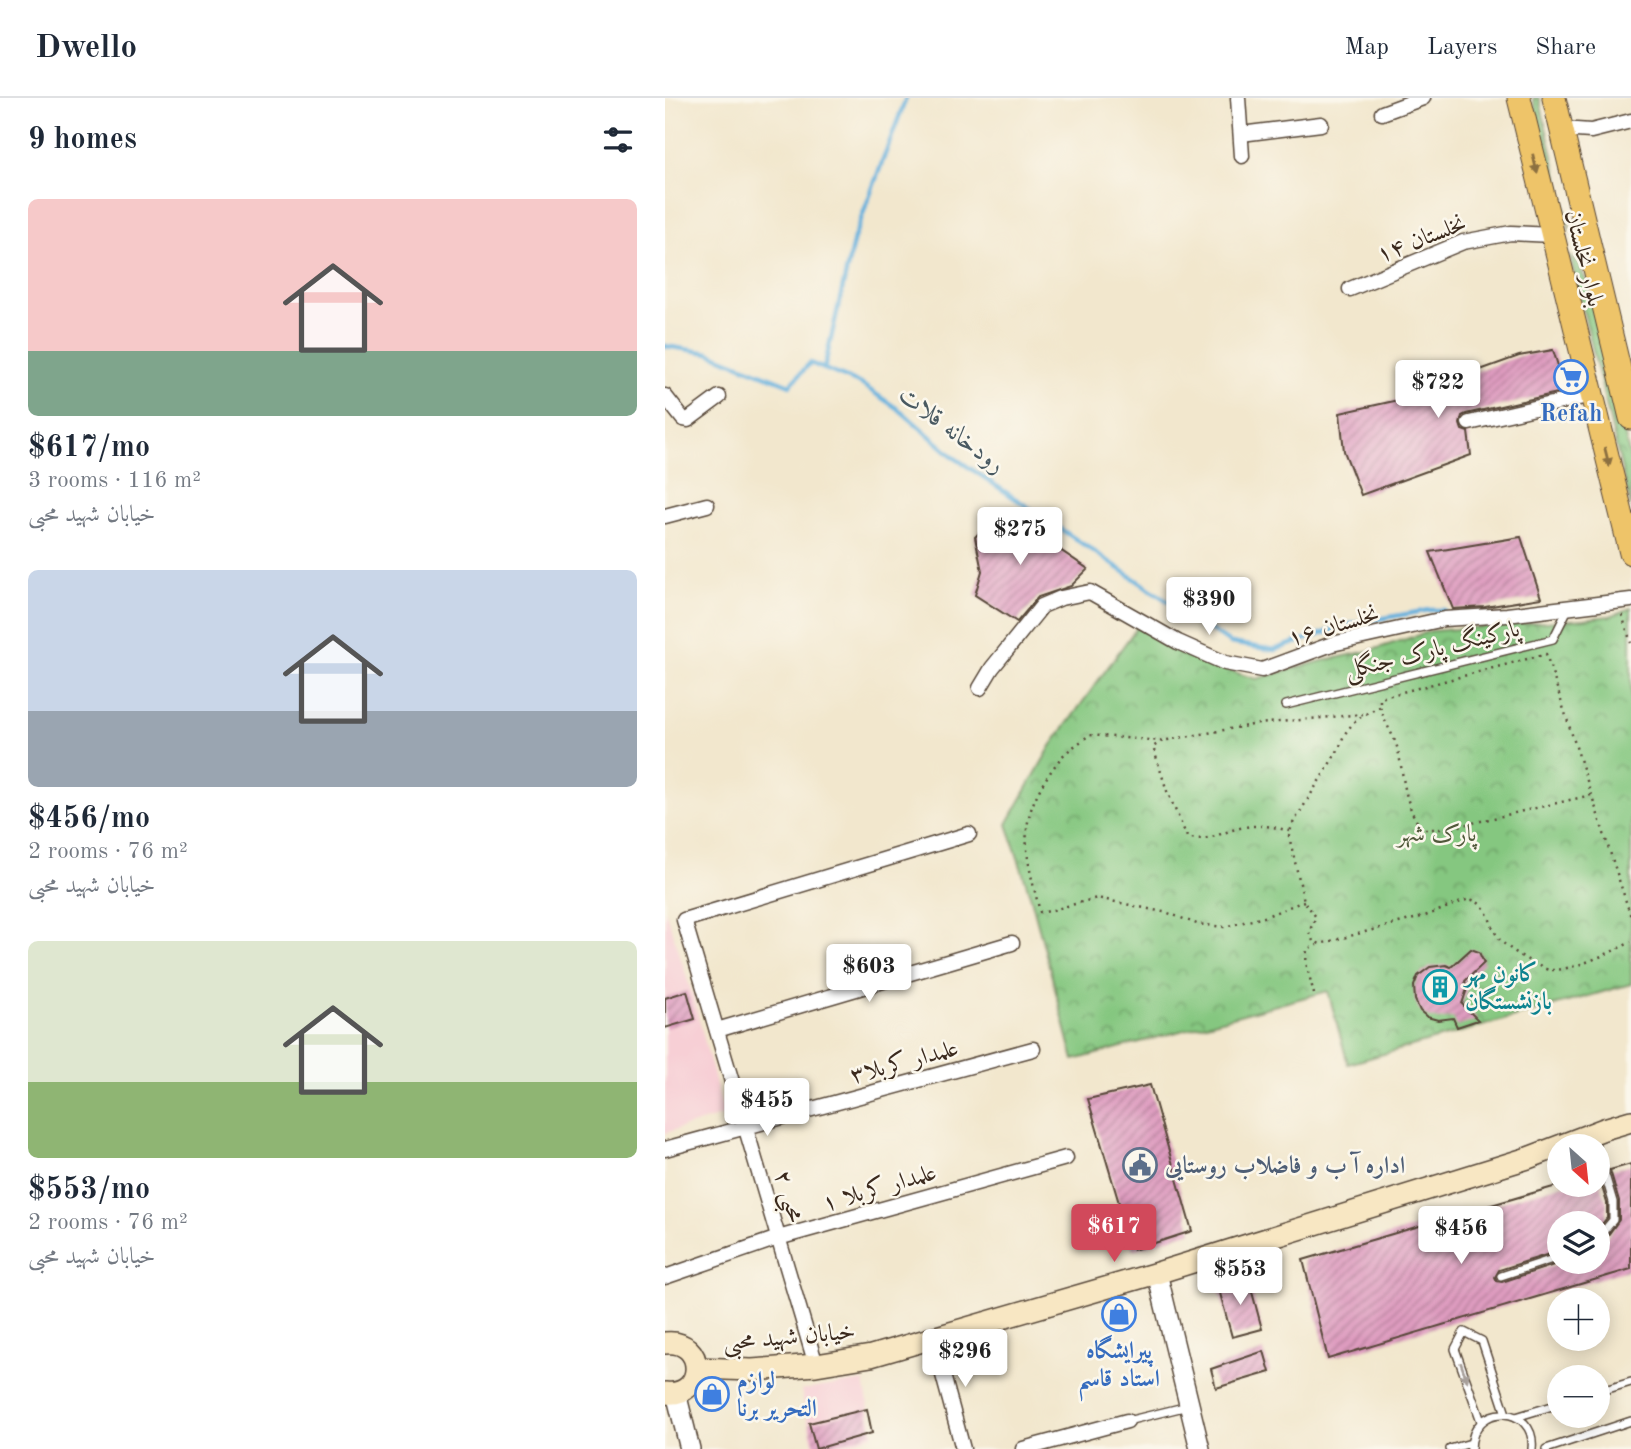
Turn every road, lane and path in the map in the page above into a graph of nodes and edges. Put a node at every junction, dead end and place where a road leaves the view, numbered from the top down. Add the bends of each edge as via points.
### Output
1 (1238, 98) edge
2 (1423, 98) edge
3 (1519, 98) edge
4 (1554, 98) edge
5 (1382, 113) dead end
6 (1631, 121) edge
7 (1321, 124) dead end
8 (1561, 129) junction
9 (1241, 134) junction
10 (1242, 156) dead end
11 (1587, 240) junction
12 (1553, 242) junction
13 (1350, 289) dead end
14 (1592, 395) junction
15 (665, 396) edge
16 (719, 397) dead end
17 (1631, 418) edge
18 (1469, 423) dead end
19 (707, 505) dead end
20 (665, 516) edge
21 (1631, 553) edge
22 (1625, 601) edge
23 (1568, 608) junction
24 (1631, 643) edge
25 (980, 688) dead end
26 (1286, 705) dead end
27 (1380, 707) junction
28 (1363, 714) junction
29 (1163, 741) junction
30 (1591, 795) junction
31 (1290, 831) junction
32 (969, 834) dead end
33 (1304, 901) junction
34 (1631, 917) edge
35 (1631, 942) edge
36 (1012, 943) dead end
37 (1320, 944) junction
38 (1314, 994) dead end
39 (717, 1030) junction
40 (1033, 1049) dead end
41 (1631, 1121) edge
42 (746, 1128) junction
43 (1631, 1136) edge
44 (1610, 1142) edge
45 (665, 1149) edge
46 (1547, 1154) edge
47 (1066, 1158) dead end
48 (1528, 1158) junction
49 (1610, 1194) edge
50 (1610, 1224) edge
51 (778, 1238) junction
52 (1547, 1261) edge
53 (1157, 1273) junction
54 (1501, 1276) dead end
55 (665, 1277) edge
56 (933, 1338) junction
57 (665, 1343) edge
58 (816, 1365) junction
59 (697, 1368) junction
60 (1631, 1382) edge
61 (1610, 1388) edge
62 (671, 1393) edge
63 (1190, 1405) junction
64 (1547, 1408) edge
65 (1506, 1414) junction
66 (1515, 1417) junction
67 (1127, 1421) joint
68 (1481, 1421) junction
69 (1631, 1421) edge
70 (1471, 1446) edge
71 (690, 1449) edge
72 (963, 1449) edge
73 (1023, 1449) edge
74 (1201, 1449) edge
75 (1450, 1449) edge
76 (1532, 1449) edge
77 (1546, 1449) edge

1 - 9 street
2 - 5 street
3 -> 12 main road, بلوار نخلستان
4 - 8 main road, بلوار نخلستان
6 - 8 street via 1591,131
7 - 9 street
8 - 11 main road, بلوار نخلستان
9 - 10 street
11 - 12 main road
11 - 17 main road, بلوار نخلستان
12 - 13 street, نخلستان ۱۴ via 1511,233 1463,242
12 - 14 main road, بلوار نخلستان
14 - 18 street
14 -> 21 main road, بلوار نخلستان
15 - 16 street via 683,419
19 - 20 street
22 - 23 street, نخلستان ۱۶
22 - 24 path
23 - 25 street, نخلستان ۱۶ via 1444,619 1332,645 1262,670 1226,663 1178,642 1090,592 1042,606
23 - 26 lane, پارکینگ پارک جنگلی via 1553,639
27 - 28 path
27 - 30 path via 1398,751 1406,795 1422,829 1447,829
27 - 30 path via 1380,698 1387,695 1546,654
28 - 29 path via 1258,724
28 - 31 path via 1342,737 1341,747
29 - 31 path via 1153,747 1187,837 1203,840 1262,825
29 - 33 path via 1089,734 1061,757 1032,802 1025,838 1040,912 1097,898 1224,927
30 - 34 path
31 - 33 path
32 - 39 street, محبی ۲ via 684,920
33 - 37 path via 1316,917 1309,932
35 - 37 path via 1548,970 1499,939 1485,907 1469,899 1425,916
36 - 39 street
37 - 38 path via 1307,949
39 - 42 street, محبی ۲
40 - 42 street, علمدار کربلا۳
41 - 48 main road, خیابان شهید محبی
42 - 45 street, علمدار کربلا۳
42 - 51 street, محبی ۲
43 - 44 main road
46 - 48 main road, خیابان شهید محبی
47 - 51 street, علمدار کربلا ۱
48 - 53 main road, خیابان شهید محبی
49 - 50 lane
51 - 55 street, علمدار کربلا ۱
51 - 58 street, محبی ۲
52 - 54 lane
53 - 56 main road, خیابان شهید محبی
53 - 63 street
56 - 58 main road, خیابان شهید محبی via 871,1356
56 - 72 street
57 - 59 main road via 687,1348
58 - 59 main road, خیابان شهید محبی
59 - 62 main road via 691,1384
60 - 61 lane
62 - 71 street
63 - 67 lane
63 - 74 street
64 - 66 lane
65 - 66 lane
65 - 68 lane
65 -> 68 lane via 1482,1341 1464,1332 1455,1349
66 - 76 lane via 1531,1434
67 - 73 street
68 - 70 lane
69 - 77 lane
70 - 75 lane

